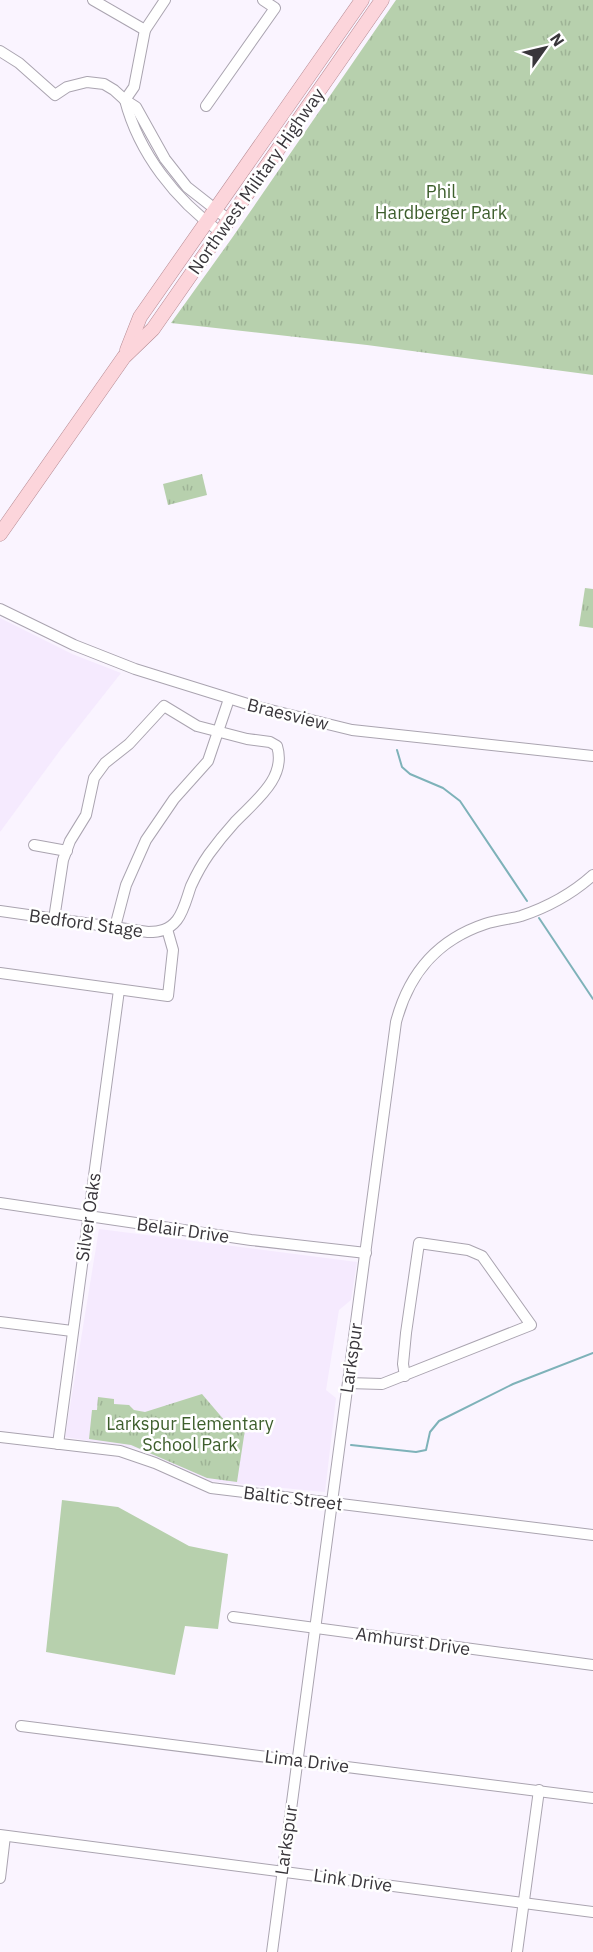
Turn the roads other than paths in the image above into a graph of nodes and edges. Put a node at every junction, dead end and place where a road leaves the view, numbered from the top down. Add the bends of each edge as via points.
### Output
1 (93, 0) edge
2 (165, 0) edge
3 (263, 0) edge
4 (362, 0) edge
5 (382, 0) edge
6 (145, 30) junction
7 (0, 51) edge
8 (125, 100) junction
9 (206, 106) dead end
10 (165, 159) junction
11 (155, 166) junction
12 (215, 210) junction
13 (229, 220) junction
14 (207, 222) junction
15 (220, 232) junction
16 (124, 357) junction
17 (0, 534) edge
18 (0, 609) edge
19 (229, 699) junction
20 (217, 731) junction
21 (593, 756) edge
22 (34, 845) dead end
23 (67, 851) junction
24 (593, 874) edge
25 (0, 911) edge
26 (54, 919) junction
27 (115, 927) junction
28 (166, 929) junction
29 (0, 973) edge
30 (119, 990) junction
31 (0, 1203) edge
32 (88, 1215) junction
33 (366, 1253) junction
34 (0, 1322) edge
35 (72, 1331) junction
36 (405, 1376) junction
37 (348, 1383) junction
38 (0, 1437) edge
39 (58, 1444) junction
40 (332, 1503) junction
41 (593, 1535) edge
42 (233, 1617) dead end
43 (315, 1628) junction
44 (593, 1665) edge
45 (21, 1726) dead end
46 (297, 1759) junction
47 (539, 1790) junction
48 (593, 1798) edge
49 (3, 1836) edge
50 (282, 1870) junction
51 (0, 1878) edge
52 (523, 1903) junction
53 (593, 1912) edge
54 (272, 1952) edge
55 (517, 1952) edge

1 - 6 street
2 - 6 street
3 - 9 street via 275,8
4 - 12 main road, Northwest Military Highway
5 - 13 main road, Northwest Military Highway
6 - 8 street via 134,87
7 - 8 street via 55,95 75,84 96,82
8 - 10 street via 136,107
8 - 11 street
10 - 11 street
10 - 12 street via 187,187
11 - 14 street via 176,194
12 - 13 street
12 - 14 main road, Northwest Military Highway
13 - 15 main road, Northwest Military Highway
14 - 15 street
14 - 16 main road, Northwest Military Highway via 140,317
15 - 16 main road, Northwest Military Highway via 153,329
16 - 17 main road, Northwest Military Highway
18 - 19 street, Braesview via 135,669
19 - 20 street
19 - 21 street, Braesview via 352,730
20 - 23 street via 189,722 164,706 100,770 91,788 86,814
20 - 27 street via 206,765 174,799 146,840 126,885
20 - 28 street, Bedford Stage via 270,742 277,746 280,756 270,784 209,854 182,912
22 - 23 street
23 - 26 street
24 - 33 street, Larkspur via 537,910 458,937 435,952 410,984 396,1022
25 - 26 street, Bedford Stage
26 - 27 street, Bedford Stage
27 - 28 street, Bedford Stage via 148,932
28 - 30 street via 173,950 168,996
29 - 30 street
30 - 32 street, Silver Oaks
31 - 32 street, Belair Drive
32 - 33 street, Belair Drive
32 - 35 street, Silver Oaks
33 - 37 street, Larkspur
34 - 35 street
35 - 39 street, Silver Oaks
36 - 36 street via 531,1325 482,1256 468,1250 419,1243 406,1333
36 - 37 street via 382,1384
37 - 40 street, Larkspur
38 - 39 street, Baltic Street
39 - 40 street, Baltic Street via 120,1451 211,1488
40 - 41 street, Baltic Street
40 - 43 street, Larkspur
42 - 43 street, Amhurst Drive
43 - 44 street, Amhurst Drive
43 - 46 street, Larkspur
45 - 46 street, Lima Drive
46 - 47 street, Lima Drive
46 - 50 street, Larkspur
47 - 48 street, Lima Drive
47 - 52 street
49 - 50 street, Link Drive
49 - 51 street
50 - 52 street, Link Drive
50 - 54 street, Larkspur
52 - 53 street, Link Drive
52 - 55 street

